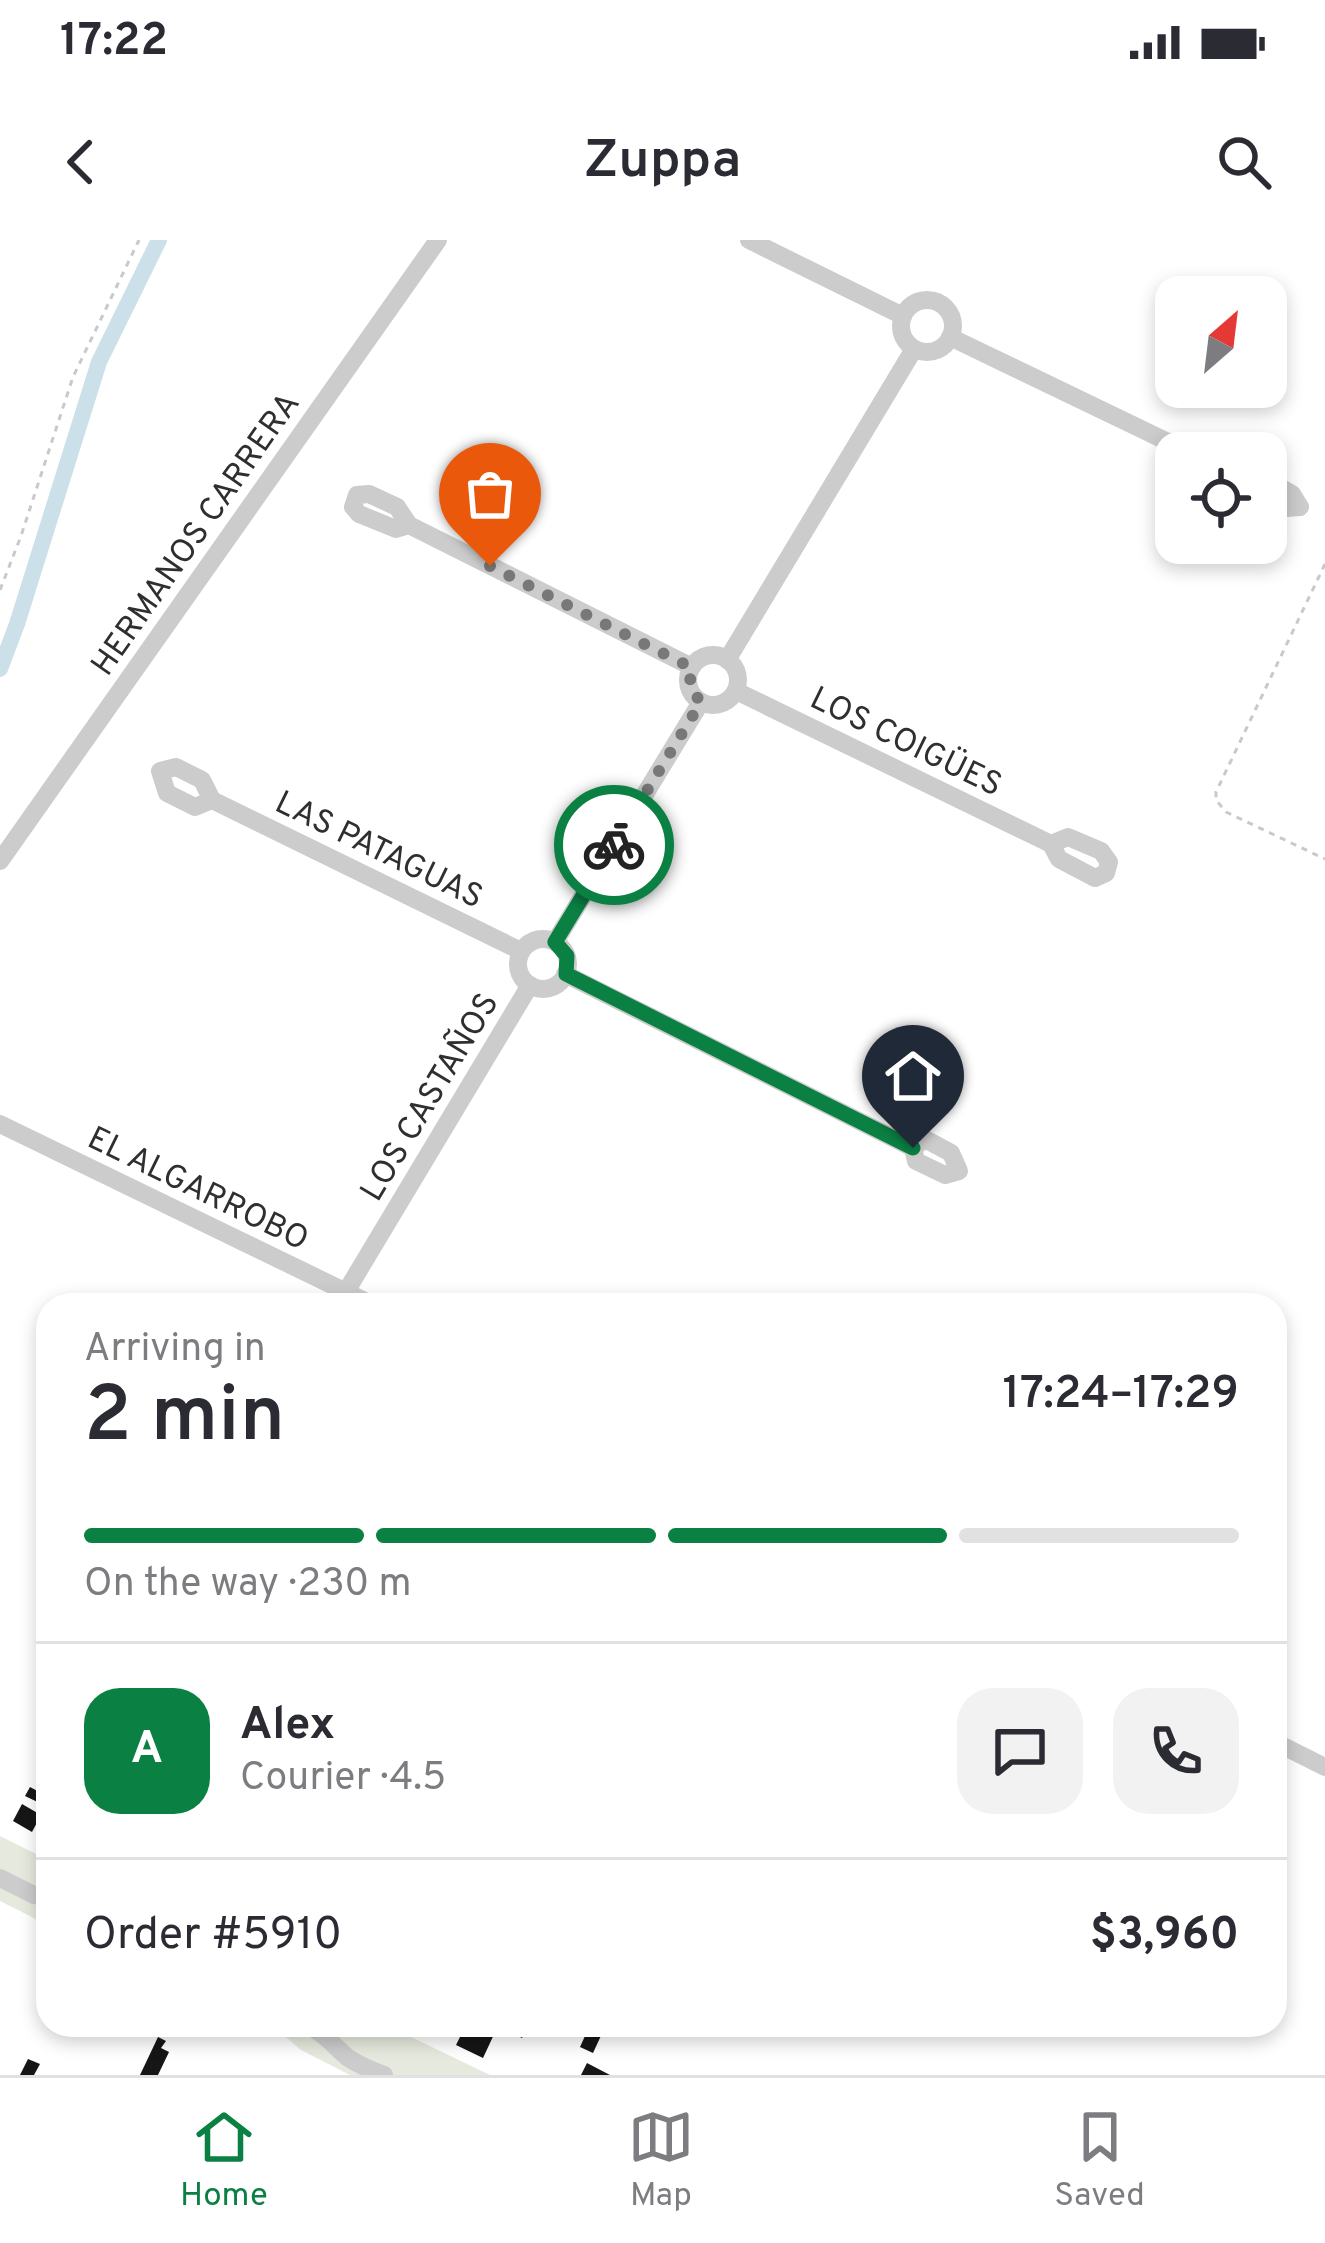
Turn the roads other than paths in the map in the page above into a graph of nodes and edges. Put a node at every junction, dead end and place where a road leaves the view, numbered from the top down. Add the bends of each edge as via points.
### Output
1 (438, 240) edge
2 (749, 240) edge
3 (903, 316) junction
4 (950, 338) junction
5 (914, 349) junction
6 (1155, 436) edge
7 (1287, 491) edge
8 (1287, 508) edge
9 (409, 525) dead end
10 (727, 660) junction
11 (692, 668) junction
12 (736, 691) junction
13 (701, 702) junction
14 (212, 800) dead end
15 (1051, 844) dead end
16 (0, 861) edge
17 (555, 942) junction
18 (521, 951) junction
19 (566, 974) junction
20 (530, 985) junction
21 (0, 1124) edge
22 (0, 1135) edge
23 (913, 1148) dead end
24 (333, 1293) edge
25 (334, 1293) edge
26 (350, 1293) edge
27 (1287, 1748) edge
28 (1287, 1762) edge
29 (1325, 1767) edge
30 (1325, 1780) edge
31 (0, 1878) edge
32 (36, 1895) edge
33 (332, 2037) edge
34 (384, 2075) edge

1 - 16 street, HERMANOS CARRERA
2 - 3 street
3 - 4 street via 913,304 934,302 950,316
3 - 5 street via 902,334
4 - 5 street via 934,351
4 - 6 street
5 - 10 street
7 - 8 street via 1300,507
9 - 11 street
10 - 11 street via 708,656
10 - 12 street
11 - 13 street via 689,687
12 - 13 street via 721,704
12 - 15 street, LOS COIGÜES
13 - 17 street
14 - 18 street, LAS PATAGUAS
17 - 18 street via 536,939
17 - 19 street via 567,956
18 - 20 street via 519,974
19 - 20 street via 550,988
19 - 23 street
20 - 26 street, LOS CASTAÑOS
21 - 25 street, EL ALGARROBO
22 - 24 street, EL ALGARROBO
27 - 29 street
28 - 30 street
31 - 32 street
33 - 34 street via 343,2054

